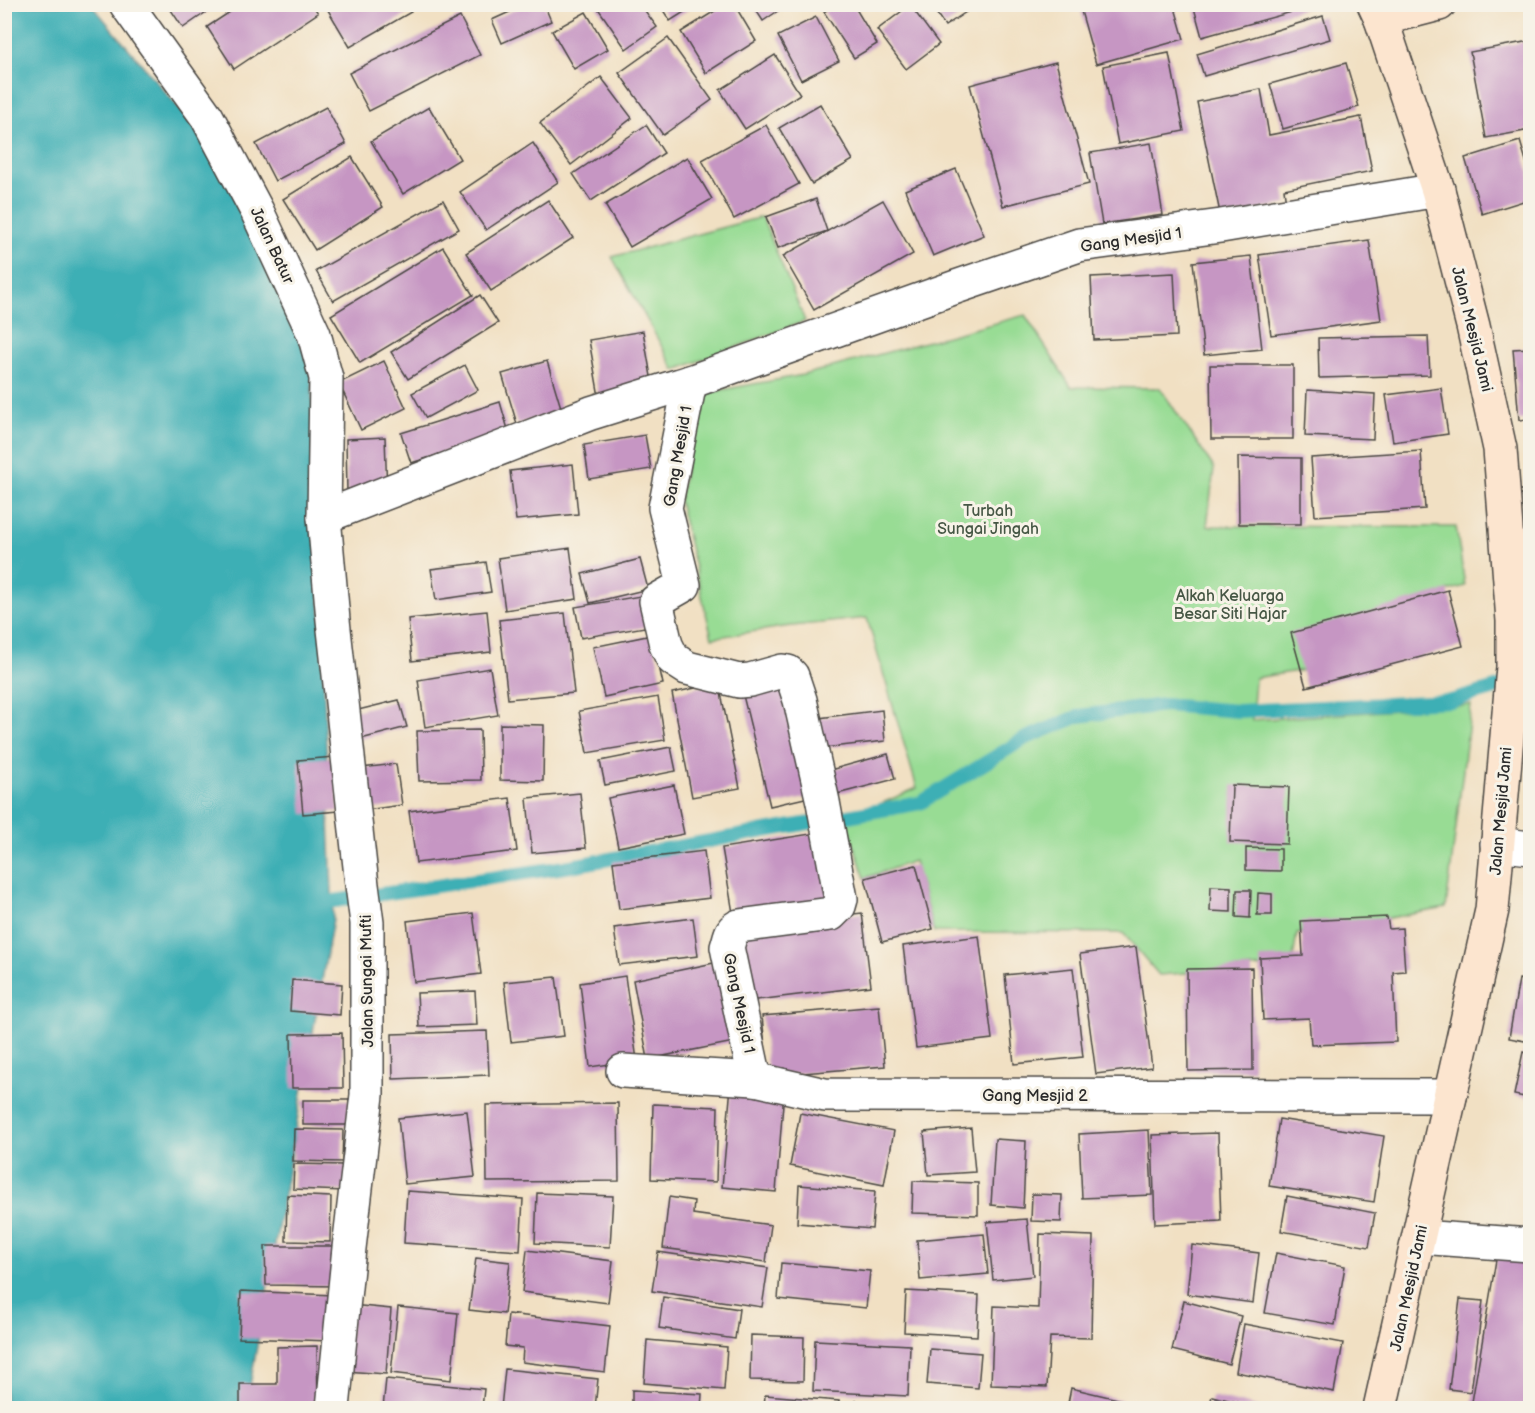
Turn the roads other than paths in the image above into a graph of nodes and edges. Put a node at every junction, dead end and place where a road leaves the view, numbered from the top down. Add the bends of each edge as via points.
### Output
1 (126, 4) edge
2 (1439, 4) edge
3 (1378, 12) edge
4 (1438, 190) junction
5 (690, 382) junction
6 (324, 517) junction
7 (1497, 844) junction
8 (1530, 848) edge
9 (623, 1071) dead end
10 (755, 1079) junction
11 (1450, 1096) junction
12 (1419, 1237) junction
13 (1530, 1245) edge
14 (333, 1408) edge
15 (1380, 1408) edge

1 - 6 street, Jalan Batur via 207,117 257,211 314,334 326,378
2 - 3 main road
3 - 4 main road, Jalan Mesjid Jami
4 - 5 street, Gang Mesjid 1 via 1079,245
4 - 7 main road, Jalan Mesjid Jami via 1500,449 1513,621 1512,681
5 - 6 street via 591,413
5 - 10 street, Gang Mesjid 1 via 665,507 684,585 656,601 666,645 673,659 687,668 739,681 782,671 792,676 841,899 840,906 831,914 739,926 731,934 728,947
6 - 14 street, Jalan Sungai Mufti via 367,923 367,1095
7 - 8 street
7 - 11 main road, Jalan Mesjid Jami via 1492,910
9 - 10 street, Gang Mesjid 2
10 - 11 street, Gang Mesjid 2 via 825,1095
11 - 12 main road, Jalan Mesjid Jami
12 - 13 street
12 - 15 main road, Jalan Mesjid Jami

